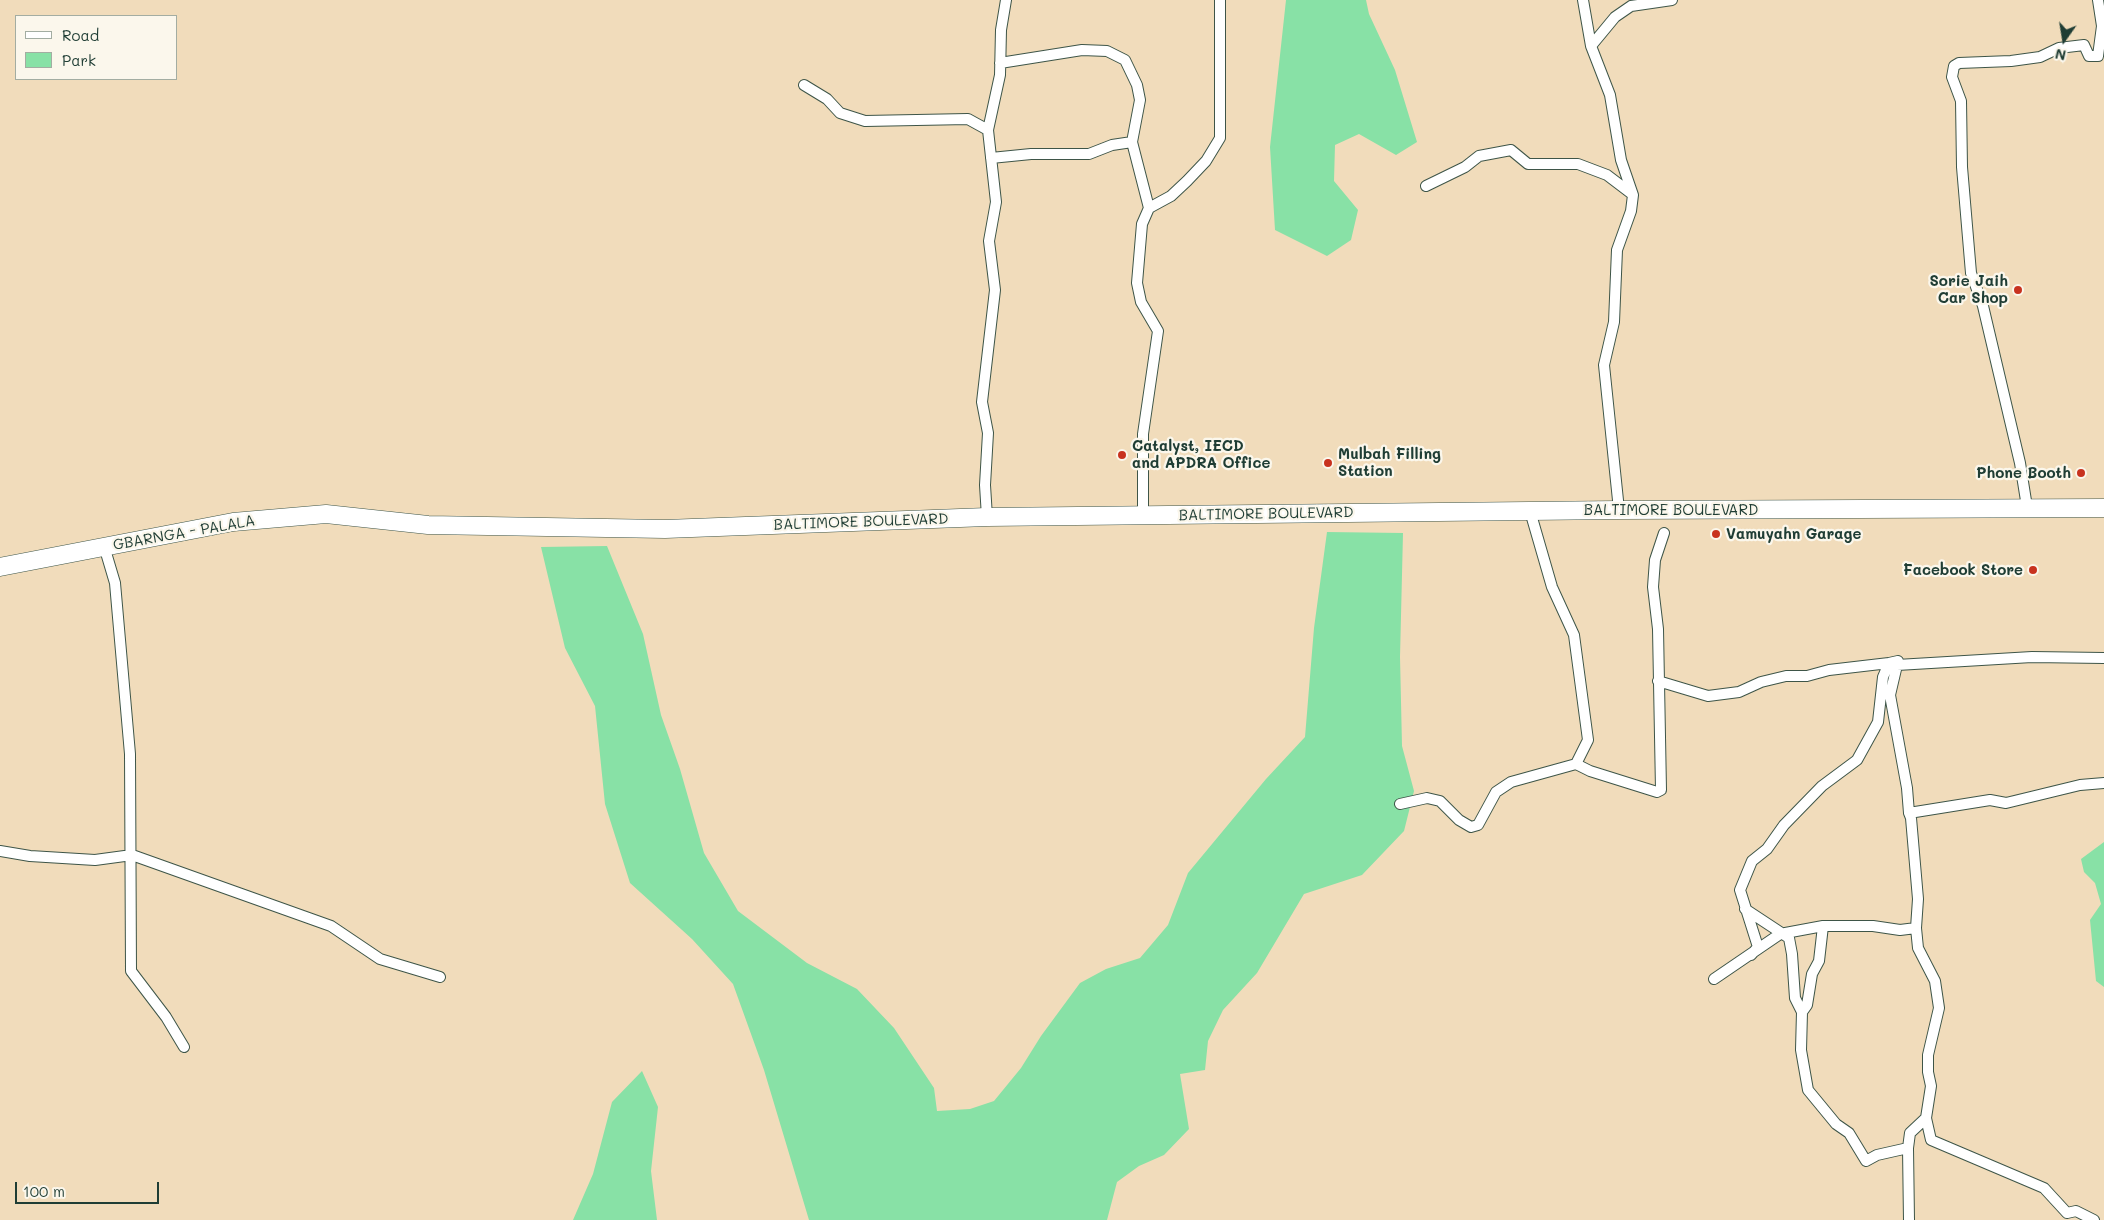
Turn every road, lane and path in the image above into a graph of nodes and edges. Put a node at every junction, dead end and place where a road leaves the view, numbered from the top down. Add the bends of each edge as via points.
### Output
1 (1006, 0) edge
2 (1220, 0) edge
3 (1583, 0) edge
4 (1672, 0) edge
5 (2098, 0) edge
6 (1591, 46) junction
7 (2101, 57) edge
8 (1000, 63) junction
9 (804, 85) dead end
10 (988, 130) junction
11 (1132, 142) junction
12 (991, 158) junction
13 (1426, 186) dead end
14 (1633, 195) junction
15 (1148, 208) junction
16 (2027, 507) junction
17 (2104, 508) edge
18 (1619, 510) junction
19 (1530, 511) junction
20 (1144, 516) junction
21 (987, 517) junction
22 (428, 525) joint
23 (1664, 533) dead end
24 (104, 546) junction
25 (0, 567) edge
26 (2104, 658) edge
27 (1893, 664) junction
28 (1658, 681) junction
29 (1576, 764) junction
30 (2104, 783) edge
31 (1400, 804) dead end
32 (1909, 813) junction
33 (0, 851) edge
34 (132, 854) junction
35 (1745, 909) junction
36 (1823, 926) junction
37 (1916, 928) junction
38 (1780, 934) junction
39 (1751, 955) junction
40 (440, 977) dead end
41 (1714, 979) dead end
42 (1802, 1012) junction
43 (184, 1047) dead end
44 (1926, 1118) junction
45 (1908, 1148) junction
46 (1909, 1220) edge
47 (2094, 1220) edge

1 - 8 street
2 - 15 street via 1220,138 1188,181 1171,196
3 - 6 street
4 - 6 street via 1631,6 1614,17
5 - 7 street via 2102,26
6 - 14 street via 1610,95 1621,160
7 - 16 street via 2089,56 2084,45 2059,48 2040,57 2020,60 1959,63 1954,66 1952,77 1961,101 1962,167 1971,273 1983,306 2020,463
8 - 10 street
8 - 11 street via 1082,50 1107,51 1125,60 1140,100
9 - 10 street via 827,99 840,113 865,121 968,119
10 - 12 street
11 - 12 street via 1112,144 1089,154
11 - 15 street
12 - 21 street via 996,202 989,241 995,290 982,402 988,433
13 - 14 street via 1479,156 1511,150 1528,164 1578,164 1607,175
14 - 18 street via 1618,250 1614,322 1604,365
15 - 20 street via 1142,224 1137,283 1140,302 1158,331 1143,434
16 - 17 highway, BALTIMORE BOULEVARD
16 - 18 highway, BALTIMORE BOULEVARD
18 - 19 highway, BALTIMORE BOULEVARD
19 - 20 highway, BALTIMORE BOULEVARD
19 - 29 street via 1552,586 1574,635 1588,740
20 - 21 highway, BALTIMORE BOULEVARD
21 - 22 highway, BALTIMORE BOULEVARD via 665,529
22 - 24 highway, GBARNGA - PALALA via 326,514 233,522
23 - 28 street via 1655,560 1653,587 1658,630
24 - 25 highway, GBARNGA - PALALA
24 - 34 street via 115,583 120,620 130,754
26 - 27 street
27 - 28 street via 1786,676 1760,682 1739,692 1717,695 1696,693
27 - 32 street via 1890,694
27 - 35 street via 1883,677 1878,722 1856,760 1822,786 1784,825 1767,849 1752,861 1740,890
28 - 29 street via 1661,790 1657,792
29 - 31 street via 1511,782 1496,792 1478,825 1471,827 1440,801 1427,798
30 - 32 street via 2080,785 2006,803 1990,800
32 - 37 street via 1918,899
33 - 34 street via 95,860
34 - 40 street via 331,926 380,959
34 - 43 street via 131,971
35 - 38 street
35 - 39 street via 1758,947
36 - 37 street
36 - 38 street
36 - 42 street via 1819,961 1812,974 1807,1005
37 - 44 street via 1918,948 1935,981 1939,1008 1928,1055 1931,1086
38 - 39 street
38 - 42 street via 1789,938 1794,998
39 - 41 street
42 - 45 street via 1801,1050 1808,1090 1836,1124 1849,1133 1866,1160
44 - 45 street via 1910,1133
44 - 47 street via 1931,1140 2044,1188 2068,1213 2076,1211
45 - 46 street

